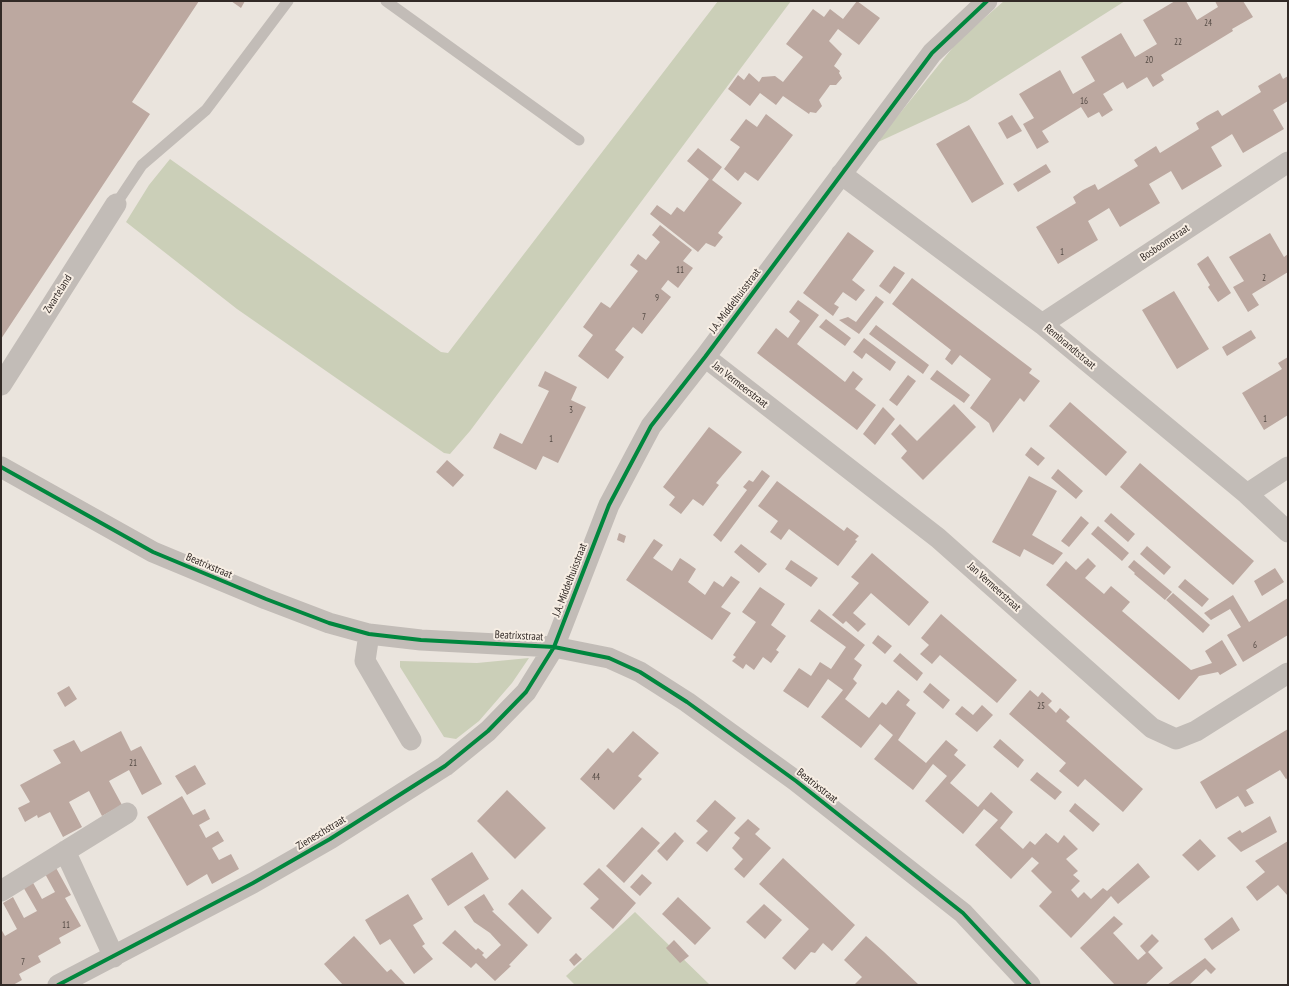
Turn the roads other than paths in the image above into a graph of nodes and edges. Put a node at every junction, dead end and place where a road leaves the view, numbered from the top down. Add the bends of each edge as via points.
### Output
1 (288, 1) edge
2 (386, 1) edge
3 (987, 1) edge
4 (579, 140) dead end
5 (1288, 162) edge
6 (841, 174) junction
7 (116, 204) joint
8 (1042, 324) junction
9 (705, 357) junction
10 (1, 385) edge
11 (1, 467) edge
12 (1288, 467) edge
13 (1247, 494) junction
14 (1288, 532) edge
15 (369, 634) junction
16 (554, 647) junction
17 (1288, 673) edge
18 (411, 740) dead end
19 (128, 813) dead end
20 (65, 851) junction
21 (1, 891) edge
22 (114, 957) junction
23 (58, 985) edge
24 (1030, 985) edge

1 - 7 lane via 206,110 142,165
2 - 4 lane
3 - 6 street, J.A. Middelhuisstraat via 932,53
5 - 8 street, Bosboomstraat
6 - 8 street, Rembrandtstraat
6 - 9 street, J.A. Middelhuisstraat
7 - 10 street, Zwarteland
8 - 13 street, Rembrandtstraat
9 - 16 street, J.A. Middelhuisstraat via 651,426 609,505
9 - 17 street, Jan Vermeerstraat via 938,538 1152,728 1176,739 1196,730
11 - 15 street, Beatrixstraat via 153,552 329,623
12 - 13 street
13 - 14 street, Rembrandtstraat
15 - 16 street, Beatrixstraat via 421,640
15 - 18 street via 365,661
16 - 22 street, Zieneschstraat via 526,692 488,731 445,766 324,843
16 - 24 street, Beatrixstraat via 609,658 640,672 686,702 796,781 963,913
19 - 20 street
20 - 21 street
20 - 22 street
22 - 23 street, Zieneschstraat

